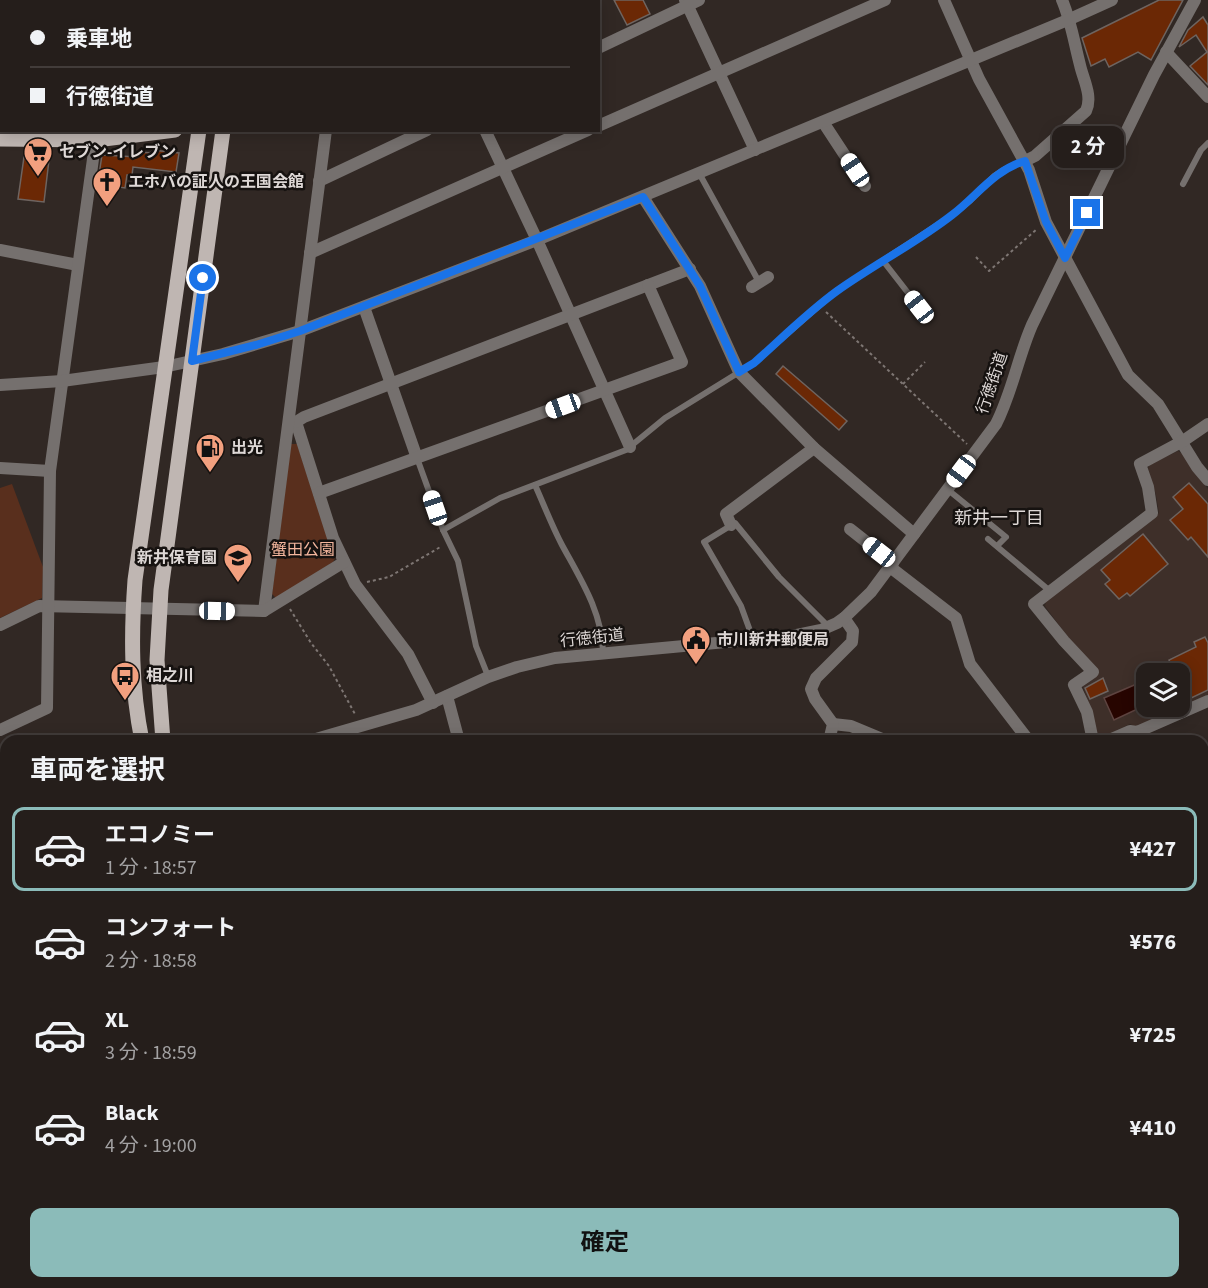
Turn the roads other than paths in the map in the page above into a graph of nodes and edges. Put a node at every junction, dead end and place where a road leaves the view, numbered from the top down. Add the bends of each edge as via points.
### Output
1 (699, 0) edge
2 (885, 0) edge
3 (944, 0) edge
4 (1062, 0) edge
5 (1112, 0) edge
6 (1195, 0) edge
7 (686, 3) edge
8 (1070, 19) junction
9 (600, 47) edge
10 (1166, 52) junction
11 (970, 60) junction
12 (719, 73) junction
13 (1208, 97) edge
14 (823, 122) junction
15 (600, 125) edge
16 (143, 132) edge
17 (199, 132) edge
18 (223, 132) edge
19 (326, 132) edge
20 (423, 132) edge
21 (486, 132) edge
22 (583, 132) edge
23 (96, 135) edge
24 (0, 139) edge
25 (1208, 143) edge
26 (755, 150) junction
27 (1025, 161) junction
28 (502, 168) junction
29 (699, 173) junction
30 (319, 181) junction
31 (1183, 184) dead end
32 (865, 186) dead end
33 (643, 197) junction
34 (537, 240) junction
35 (0, 250) edge
36 (310, 253) junction
37 (1065, 258) junction
38 (884, 262) junction
39 (78, 265) junction
40 (690, 269) junction
41 (760, 282) dead end
42 (648, 285) junction
43 (364, 307) junction
44 (919, 307) dead end
45 (571, 315) junction
46 (300, 331) junction
47 (192, 361) junction
48 (164, 367) junction
49 (739, 372) junction
50 (62, 381) junction
51 (391, 384) junction
52 (0, 385) edge
53 (605, 392) junction
54 (292, 421) junction
55 (1208, 424) edge
56 (1183, 441) junction
57 (630, 447) junction
58 (814, 448) junction
59 (417, 458) junction
60 (0, 468) edge
61 (50, 471) junction
62 (1207, 479) edge
63 (535, 485) junction
64 (947, 489) junction
65 (319, 493) junction
66 (731, 525) junction
67 (850, 529) dead end
68 (443, 530) junction
69 (915, 534) junction
70 (988, 539) dead end
71 (997, 546) junction
72 (344, 562) junction
73 (892, 565) junction
74 (1050, 591) junction
75 (48, 607) junction
76 (133, 609) junction
77 (159, 610) junction
78 (264, 611) junction
79 (844, 618) junction
80 (0, 625) edge
81 (829, 627) junction
82 (753, 640) junction
83 (603, 652) junction
84 (488, 677) junction
85 (447, 696) junction
86 (1208, 701) edge
87 (433, 703) junction
88 (833, 724) junction
89 (0, 730) edge
90 (141, 735) edge
91 (163, 735) edge
92 (332, 735) edge
93 (457, 735) edge
94 (831, 735) edge
95 (873, 735) edge
96 (1024, 735) edge
97 (1092, 735) edge
98 (1121, 735) edge

1 - 7 street
2 - 12 street
3 - 11 street
4 - 8 street
5 - 8 street
6 - 10 street, 行徳街道
7 - 9 street
7 - 12 street
8 - 11 street
8 - 27 street via 1089,105
10 - 13 street
10 - 37 street, 行徳街道
11 - 14 street
11 - 27 street
12 - 15 street
12 - 26 street
14 - 26 street
14 - 32 street
16 - 23 main road
17 - 48 main road
18 - 47 main road
19 - 30 street
20 - 30 street
21 - 28 street
22 - 28 street
23 - 24 main road
23 - 39 street
25 - 31 lane
26 - 29 street
27 - 37 street via 1046,222
27 - 38 lane via 994,176 951,216
28 - 34 street
28 - 36 street
29 - 33 street
29 - 41 lane
30 - 36 street
33 - 34 street
33 - 40 street
34 - 43 street
34 - 45 street
35 - 39 street
36 - 46 street
37 - 56 street via 1128,375 1158,404
37 - 64 street, 行徳街道 via 1026,339 1002,411
38 - 44 lane
38 - 49 lane via 836,291
39 - 50 street
40 - 42 street
40 - 49 street
42 - 45 street
42 - 53 street via 682,362
43 - 46 street
43 - 51 street
45 - 51 street
45 - 53 street
46 - 47 street
46 - 54 street
47 - 48 street
47 - 77 main road
48 - 50 street
48 - 76 main road
49 - 57 lane via 665,418
49 - 58 street
50 - 52 street
50 - 61 street
51 - 54 street
51 - 59 street
53 - 57 street
53 - 59 street
54 - 65 street
54 - 78 street
55 - 56 street
56 - 62 street
56 - 74 street via 1140,464 1152,513
57 - 63 lane
58 - 66 street via 726,514
58 - 69 street
59 - 65 street
59 - 68 lane
60 - 61 street
61 - 75 street
63 - 68 lane via 500,498
63 - 83 lane via 591,597 603,636
64 - 69 street, 行徳街道
64 - 71 lane via 1006,537
65 - 72 street
66 - 81 lane via 735,523 779,577
66 - 82 lane via 704,542 741,606
67 - 73 street
68 - 84 lane via 458,561 476,646
69 - 73 street, 行徳街道
70 - 71 lane
71 - 74 lane
72 - 78 street
72 - 87 street via 355,584 408,654
73 - 79 street, 行徳街道
73 - 96 street via 956,618 970,664
74 - 97 street via 1034,603 1093,672 1074,685 1087,712
75 - 76 street
75 - 80 street via 39,606
75 - 89 street via 47,708
76 - 77 street
76 - 90 main road via 132,670
77 - 78 street
77 - 91 main road via 157,660
79 - 81 street, 行徳街道
79 - 88 street via 853,631 852,642 816,678 811,689
81 - 82 street, 行徳街道
82 - 83 street, 行徳街道
83 - 84 street, 行徳街道 via 555,658
84 - 85 street, 行徳街道
85 - 87 street, 行徳街道
85 - 93 street
86 - 98 street via 1137,732
87 - 92 street, 行徳街道
88 - 94 street
88 - 95 street

